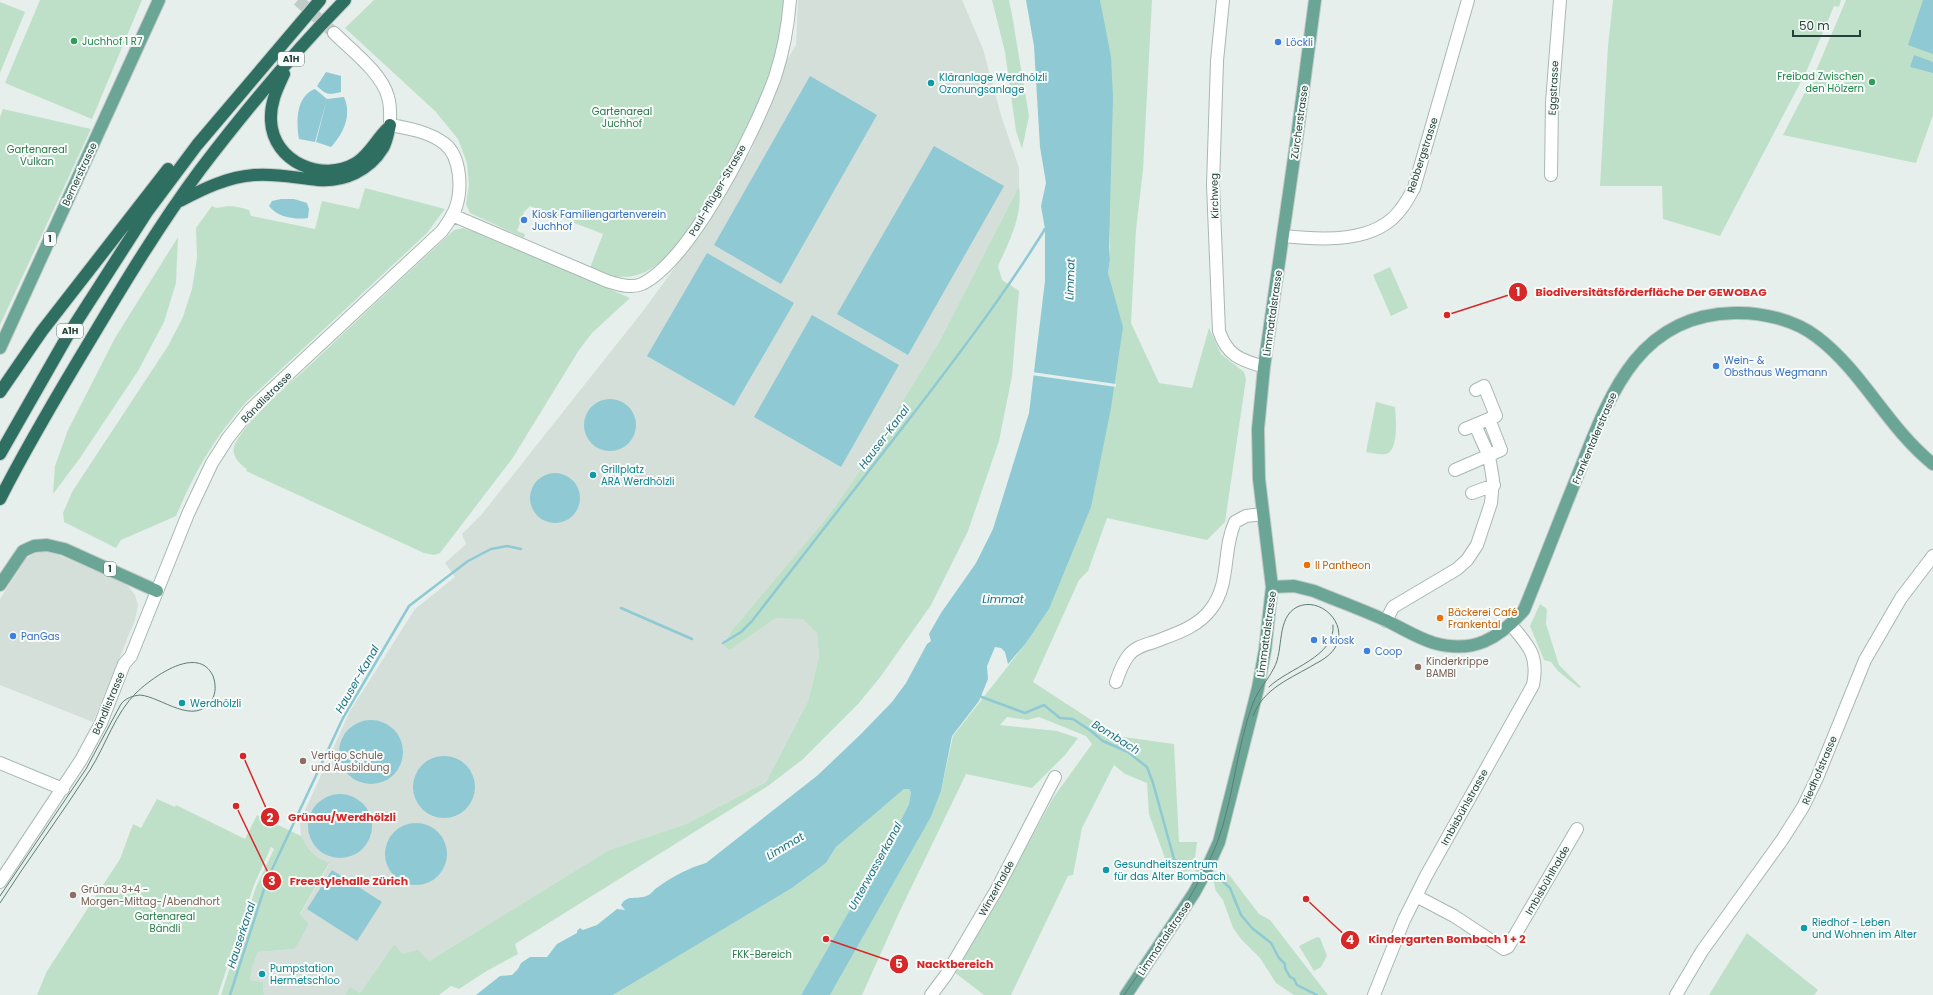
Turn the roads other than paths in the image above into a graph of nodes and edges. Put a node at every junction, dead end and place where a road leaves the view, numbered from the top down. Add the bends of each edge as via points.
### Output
1 (159, 0) edge
2 (320, 0) edge
3 (345, 0) edge
4 (790, 0) edge
5 (1223, 0) edge
6 (1315, 0) edge
7 (1468, 0) edge
8 (1560, 0) edge
9 (334, 33) tunnel mouth
10 (288, 62) junction
11 (390, 125) junction
12 (171, 172) junction
13 (1551, 175) dead end
14 (178, 201) junction
15 (452, 215) junction
16 (1282, 240) junction
17 (0, 348) edge
18 (1264, 367) junction
19 (1476, 390) dead end
20 (0, 392) edge
21 (1489, 419) junction
22 (0, 454) edge
23 (1488, 456) junction
24 (1933, 464) edge
25 (1455, 470) dead end
26 (1494, 485) junction
27 (1472, 494) dead end
28 (0, 499) edge
29 (1263, 514) junction
30 (1933, 556) edge
31 (0, 585) edge
32 (1272, 587) junction
33 (157, 591) junction
34 (1386, 621) junction
35 (1511, 625) junction
36 (1116, 682) dead end
37 (0, 763) edge
38 (1055, 777) dead end
39 (63, 789) junction
40 (1577, 829) dead end
41 (0, 882) edge
42 (1416, 896) junction
43 (931, 995) edge
44 (1126, 995) edge
45 (1374, 995) edge
46 (1676, 995) edge

1 - 17 main road, Bernerstrasse / 1
2 - 12 highway via 296,27 281,36
3 - 10 highway, A1H
4 - 15 street, Paul-Pflüger-Strasse via 788,26 775,76 736,161 695,231 661,270 642,284 622,285 606,281
5 - 18 street, Kirchweg via 1217,61 1213,185 1219,331 1227,349 1234,355
6 - 16 main road, Zürcherstrasse
7 - 16 street, Rebbergstrasse via 1414,188 1401,210 1384,225 1362,234 1339,238
8 - 13 street, Eggstrasse via 1553,87
9 - 11 street via 382,83 388,96
10 - 11 highway via 273,99 271,122 280,147 299,165 325,172 346,168 365,156
10 - 14 highway, A1H
11 - 14 highway via 380,152 368,165 353,175 327,180 281,174 238,177
11 - 15 street, Bändlistrasse via 432,136 450,150 459,177 456,207
12 - 20 highway via 42,331
12 - 22 highway, A1H via 37,387
14 - 28 highway, A1H via 47,412
15 - 33 street, Bändlistrasse via 437,236 262,399 228,438 199,488
16 - 18 main road, Limmattalstrasse
18 - 29 main road, Limmattalstrasse via 1257,448
19 - 21 street via 1484,386 1496,416
21 - 23 street via 1501,450
21 - 23 street via 1470,427
23 - 25 street
23 - 26 street
24 - 35 main road, Frankentalerstrasse via 1907,441 1841,358 1816,336 1794,324 1750,313 1715,314 1688,322 1669,330 1654,341 1639,355 1618,384 1596,429 1524,610
26 - 27 street
26 - 34 street via 1477,545 1467,560 1457,569 1393,607
29 - 32 main road, Limmattalstrasse
29 - 36 street via 1246,516 1235,522 1230,536 1221,594 1211,609 1200,621 1185,630 1138,648 1130,654
30 - 46 street, Riedhofstrasse via 1901,598 1865,660 1803,807 1702,951
31 - 33 main road, 1 via 23,551 34,546 47,545 64,549
32 - 34 main road, Frankentalerstrasse via 1294,586 1314,591
32 - 44 main road, Limmattalstrasse via 1258,688 1219,842 1194,894
33 - 39 street, Bändlistrasse via 131,656 124,664 91,743
34 - 35 main road, Frankentalerstrasse via 1434,643 1462,646 1479,644 1495,637
35 - 42 street, Imbisbühlstrasse via 1532,651 1535,666 1533,685 1460,812
37 - 39 street
38 - 43 street, Winzerhalde via 997,889 946,975
39 - 41 street, Bändlistrasse
40 - 42 street, Imbisbühlhalde via 1508,947 1504,949 1454,916
42 - 45 street, Imbisbühlstrasse

